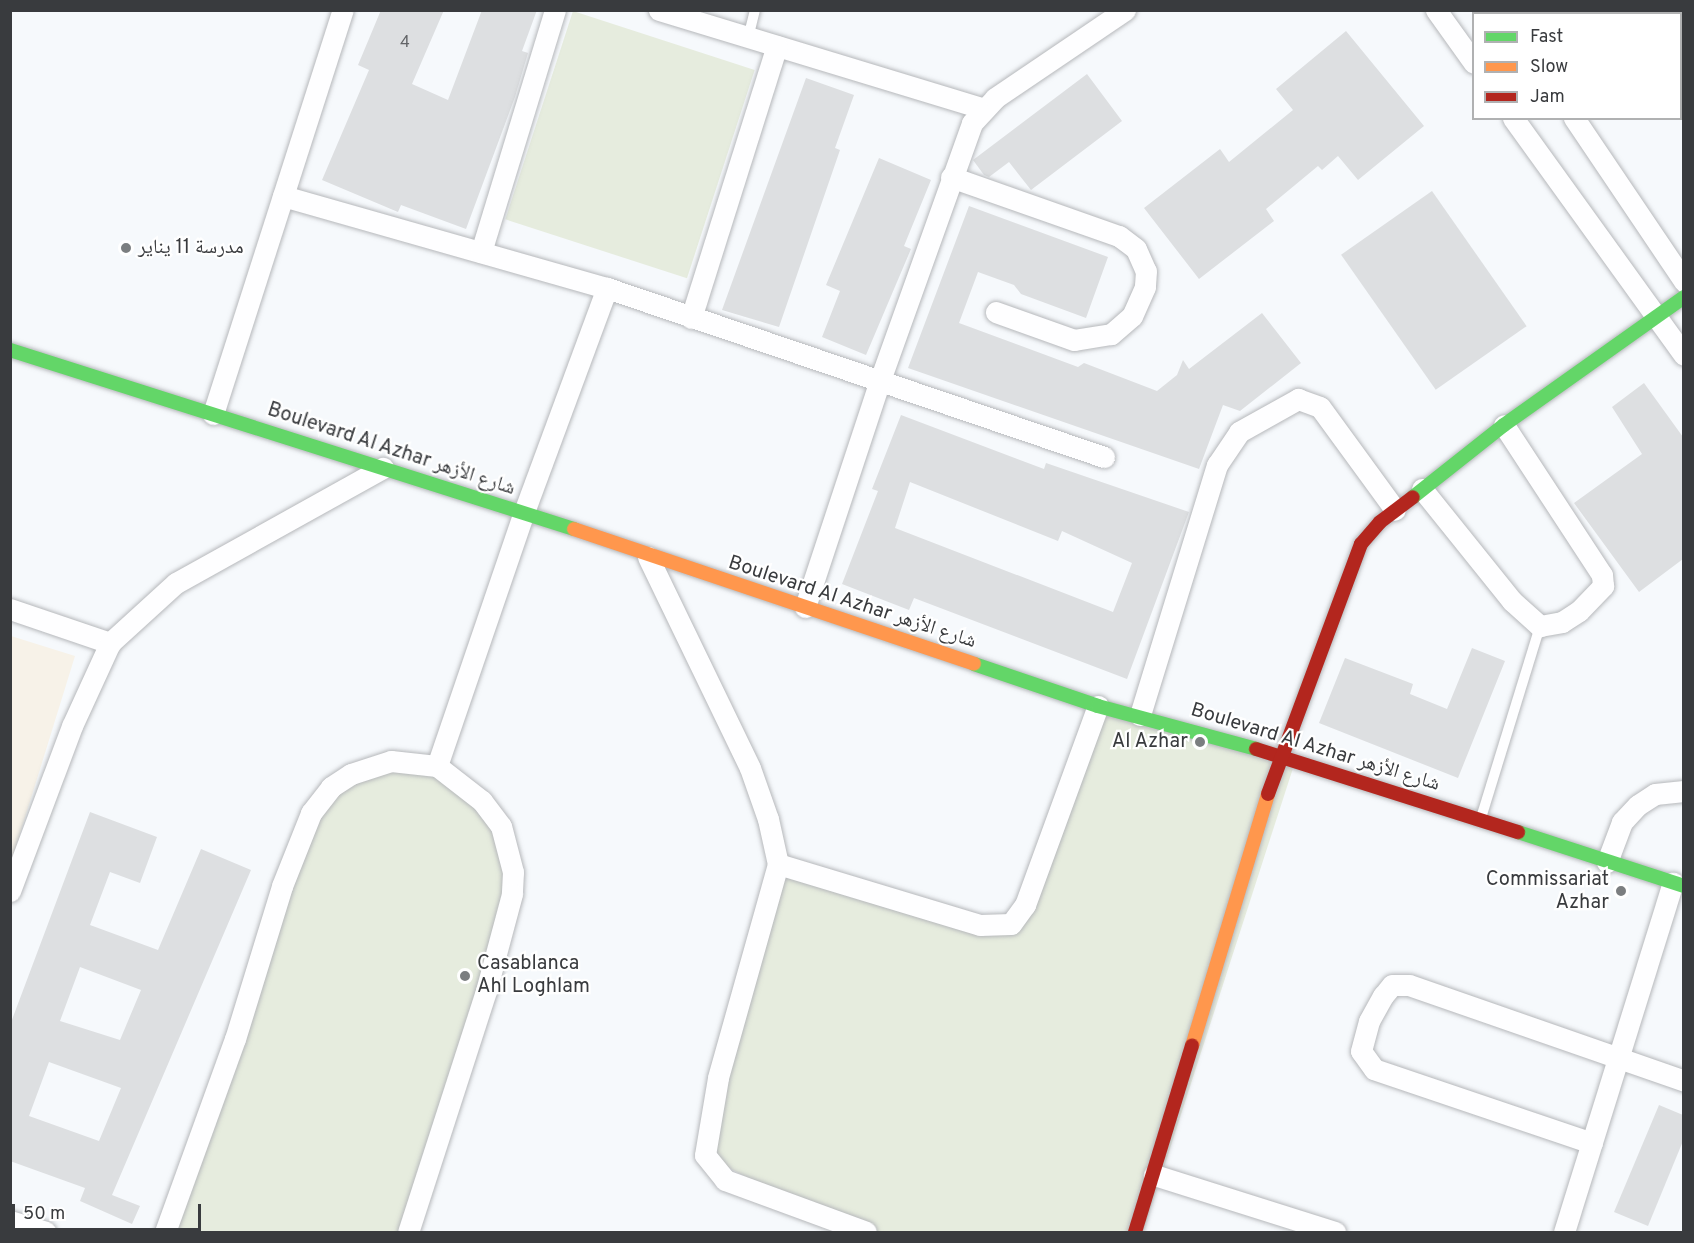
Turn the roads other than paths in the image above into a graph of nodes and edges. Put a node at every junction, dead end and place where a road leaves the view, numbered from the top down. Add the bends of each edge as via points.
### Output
1 (343, 10) edge
2 (555, 10) edge
3 (659, 10) edge
4 (755, 10) edge
5 (1125, 10) edge
6 (1436, 10) edge
7 (748, 38) junction
8 (777, 46) junction
9 (1472, 62) edge
10 (981, 108) junction
11 (1514, 120) edge
12 (1575, 120) edge
13 (951, 177) junction
14 (283, 196) junction
15 (481, 252) junction
16 (1683, 281) edge
17 (607, 288) junction
18 (1683, 297) edge
19 (996, 312) dead end
20 (691, 318) junction
21 (1655, 318) junction
22 (10, 350) edge
23 (1683, 355) edge
24 (879, 383) junction
25 (213, 414) junction
26 (1504, 425) junction
27 (1104, 457) dead end
28 (383, 468) junction
29 (1422, 489) junction
30 (1395, 510) junction
31 (524, 512) junction
32 (648, 557) junction
33 (805, 607) junction
34 (10, 609) edge
35 (1540, 626) junction
36 (110, 643) junction
37 (1098, 706) junction
38 (1140, 715) junction
39 (1280, 755) junction
40 (437, 766) junction
41 (1683, 791) edge
42 (1480, 820) junction
43 (1607, 862) junction
44 (778, 864) junction
45 (1678, 885) edge
46 (10, 891) edge
47 (1616, 1059) junction
48 (1683, 1081) edge
49 (1592, 1143) junction
50 (1154, 1175) junction
51 (10, 1221) edge
52 (45, 1233) edge
53 (165, 1233) edge
54 (408, 1233) edge
55 (866, 1233) edge
56 (1136, 1233) edge
57 (1335, 1233) edge
58 (1564, 1233) edge

1 - 14 street
2 - 15 street
3 - 7 street
4 - 7 lane
5 - 10 street
6 - 9 street
7 - 8 street
8 - 10 street
8 - 20 street
10 - 13 street
11 - 21 street
12 - 16 street
13 - 19 street via 1119,236 1136,249 1146,271 1137,308 1111,334 1074,340
13 - 24 street
14 - 15 street
14 - 25 street
15 - 17 street
17 - 20 street
17 - 31 street
18 - 21 main road
20 - 24 street
21 - 23 street
21 - 26 main road
22 - 25 main road, Boulevard Al Azhar شارع الأزهر
24 - 27 street
24 - 33 street
25 - 28 main road, Boulevard Al Azhar شارع الأزهر
26 - 29 main road
26 - 35 street via 1602,576 1603,586 1579,611 1562,622
28 - 31 main road, Boulevard Al Azhar شارع الأزهر
28 - 36 street via 176,582
29 - 30 main road
29 - 35 street via 1512,601
30 - 38 street via 1313,403 1298,399 1287,403 1239,432 1217,465
30 - 39 main road via 1361,544
31 - 32 main road, Boulevard Al Azhar شارع الأزهر
31 - 40 street
32 - 33 main road, Boulevard Al Azhar شارع الأزهر
32 - 44 street via 750,768
33 - 37 main road, Boulevard Al Azhar شارع الأزهر
34 - 36 street
35 - 42 lane
36 - 46 street via 72,726
37 - 38 main road, Boulevard Al Azhar شارع الأزهر
37 - 44 street via 1025,905 1011,924 980,925
38 - 39 main road, Boulevard Al Azhar شارع الأزهر
39 - 42 main road, Boulevard Al Azhar شارع الأزهر
39 - 50 main road
40 - 53 street via 380,762 331,787 311,813 282,886 236,1039
40 - 54 street via 491,811 501,826 513,872 512,894 486,991
41 - 43 street via 1655,794 1638,805 1622,822
42 - 43 main road, Boulevard Al Azhar شارع الأزهر
43 - 45 main road, Boulevard Al Azhar شارع الأزهر
44 - 55 street via 718,1078 705,1155 725,1180
45 - 47 street
47 - 48 street
47 - 49 street
47 - 49 street via 1400,983 1383,996 1363,1035 1361,1051 1374,1069
49 - 58 street
50 - 56 main road
50 - 57 street
51 - 52 street

